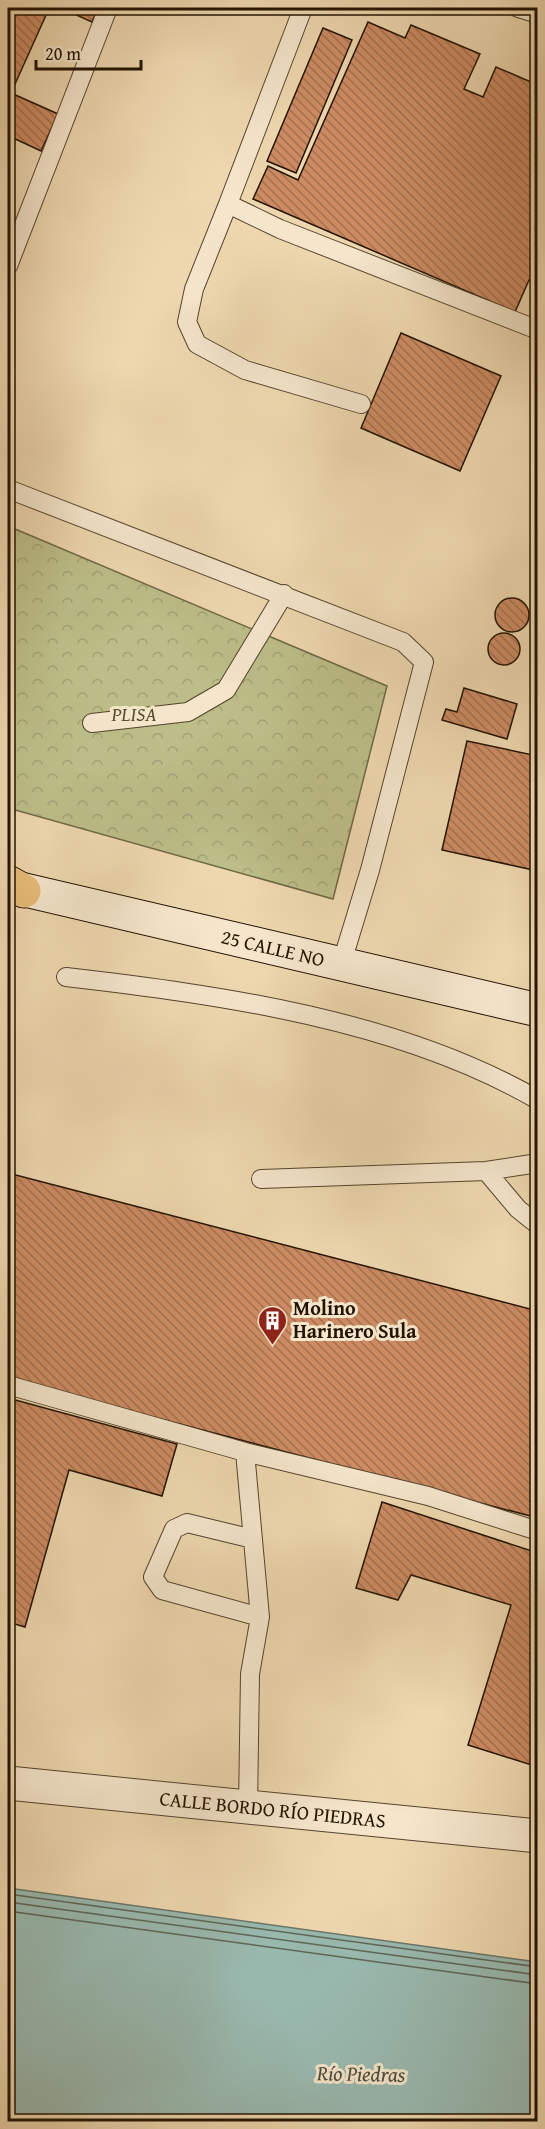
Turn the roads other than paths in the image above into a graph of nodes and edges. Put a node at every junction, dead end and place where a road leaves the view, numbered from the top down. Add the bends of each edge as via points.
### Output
1 (108, 8) edge
2 (303, 8) edge
3 (518, 8) edge
4 (537, 14) edge
5 (228, 204) junction
6 (8, 266) edge
7 (537, 330) edge
8 (361, 404) dead end
9 (8, 489) edge
10 (284, 594) junction
11 (92, 723) dead end
12 (13, 886) edge
13 (341, 965) junction
14 (66, 977) dead end
15 (537, 1010) edge
16 (537, 1100) edge
17 (537, 1163) edge
18 (486, 1171) junction
19 (261, 1179) dead end
20 (537, 1225) edge
21 (8, 1385) edge
22 (246, 1452) junction
23 (537, 1531) edge
24 (253, 1539) junction
25 (260, 1617) junction
26 (8, 1783) edge
27 (248, 1808) junction
28 (537, 1836) edge

1 - 6 lane
2 - 5 lane
3 - 4 lane
5 - 7 lane via 280,229
5 - 8 lane via 187,322 197,344 245,370
9 - 10 lane
10 - 11 lane via 226,690 188,711
10 - 13 lane via 403,642 424,662
12 - 13 street, 25 CALLE NO
13 - 15 street, 25 CALLE NO
14 - 16 lane via 198,993 387,1035 507,1082
17 - 18 lane
18 - 19 lane
18 - 20 lane
21 - 22 lane
22 - 23 lane via 428,1496
22 - 24 lane
24 - 25 lane
24 - 25 lane via 180,1524 174,1529 153,1577 162,1590
25 - 27 lane via 250,1674
26 - 27 street, CALLE BORDO RÍO PIEDRAS
27 - 28 street, CALLE BORDO RÍO PIEDRAS

